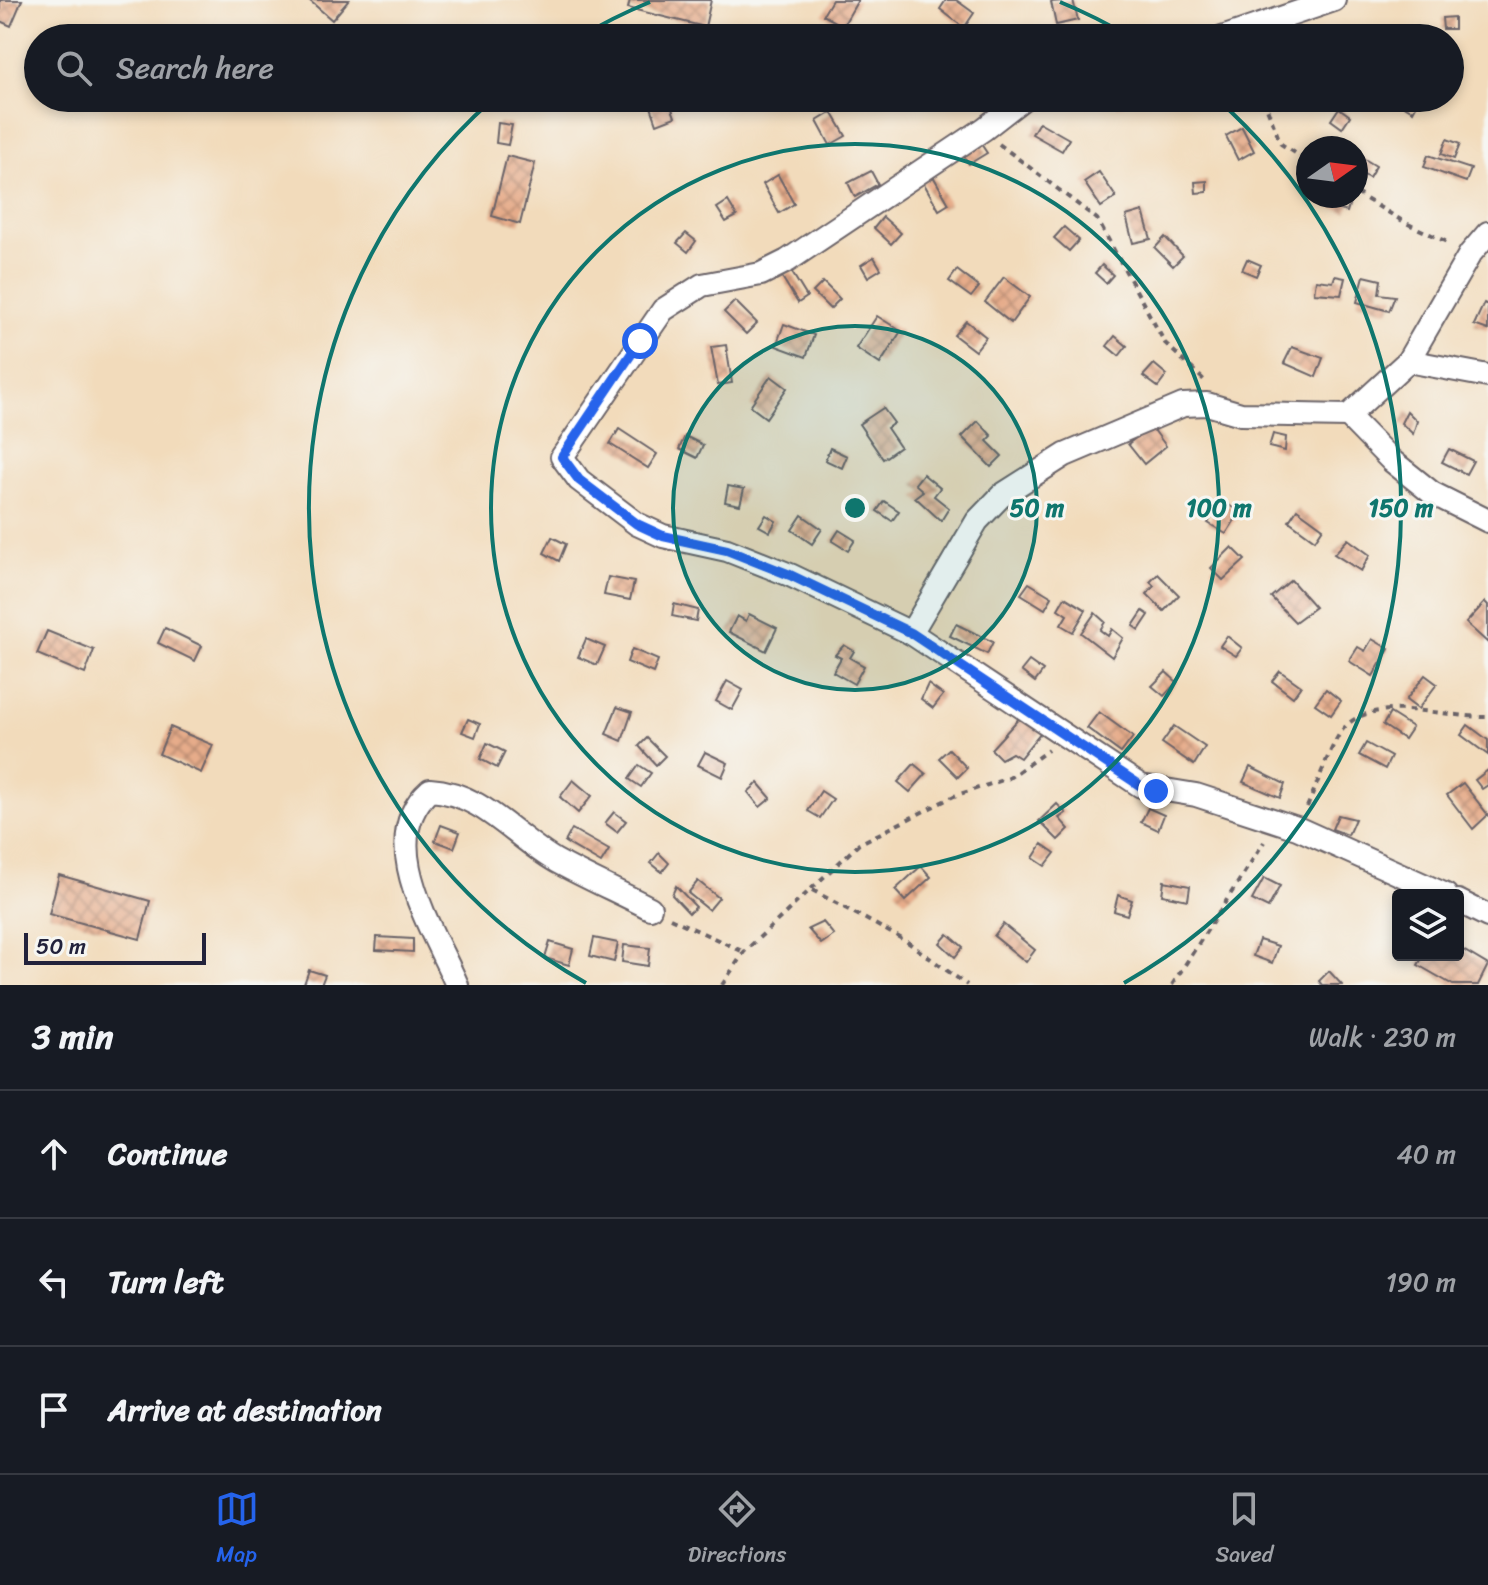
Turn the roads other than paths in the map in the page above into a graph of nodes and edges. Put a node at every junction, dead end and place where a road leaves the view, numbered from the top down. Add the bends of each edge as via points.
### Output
1 (1334, 0) edge
2 (1263, 24) edge
3 (1006, 112) edge
4 (1488, 233) edge
5 (1408, 361) junction
6 (1488, 376) edge
7 (1348, 416) junction
8 (1488, 521) edge
9 (911, 633) junction
10 (1432, 889) edge
11 (1464, 904) edge
12 (650, 908) road end
13 (1488, 916) edge
14 (457, 985) edge

1 - 2 street
3 - 9 street via 787,261 761,274 702,285 663,310 562,457 579,480 637,524 790,575
4 - 5 street via 1470,254
5 - 6 street
5 - 7 street
7 - 8 street via 1432,493
7 - 9 street via 1241,414 1207,404 1183,405 1065,455 1002,495 977,521
9 - 10 street via 1141,786 1196,795 1286,826
11 - 13 street
12 - 14 street via 554,860 480,804 430,790 407,818 409,858 426,926

